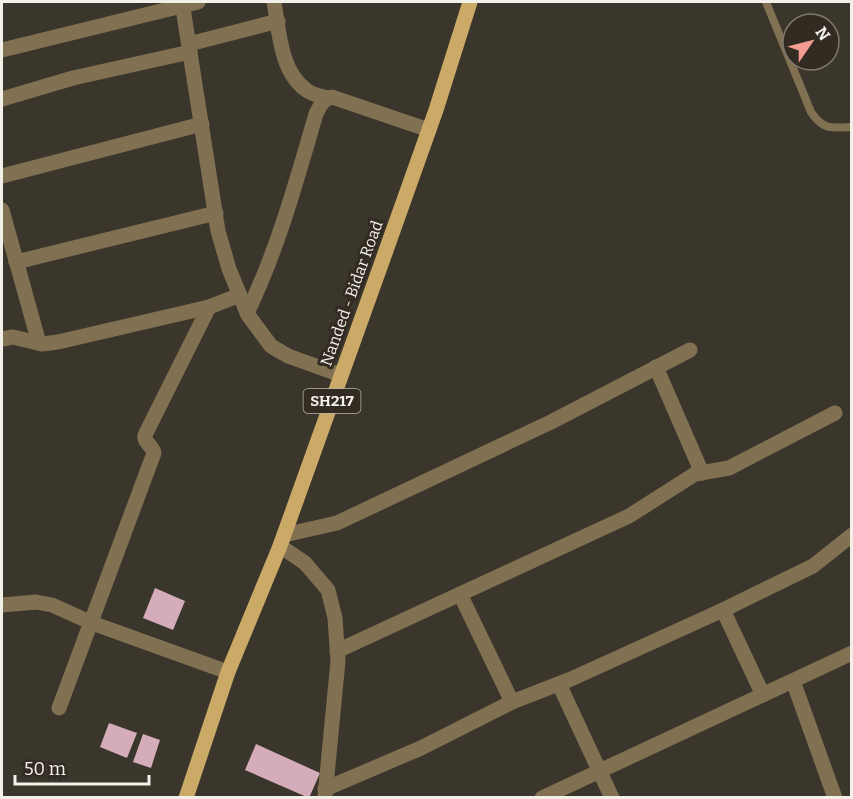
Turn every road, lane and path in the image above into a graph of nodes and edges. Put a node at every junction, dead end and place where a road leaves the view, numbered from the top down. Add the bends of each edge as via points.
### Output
1 (274, 2) edge
2 (470, 2) edge
3 (766, 2) edge
4 (187, 3) edge
5 (278, 21) junction
6 (190, 48) junction
7 (2, 50) edge
8 (327, 98) junction
9 (2, 99) edge
10 (202, 124) junction
11 (852, 127) edge
12 (429, 130) junction
13 (2, 176) edge
14 (2, 210) edge
15 (216, 213) junction
16 (4, 232) edge
17 (16, 262) junction
18 (240, 295) junction
19 (209, 307) junction
20 (247, 313) junction
21 (2, 339) edge
22 (39, 343) junction
23 (690, 350) dead end
24 (656, 368) junction
25 (341, 375) junction
26 (835, 413) dead end
27 (702, 473) junction
28 (852, 535) edge
29 (282, 541) junction
30 (460, 594) junction
31 (2, 605) edge
32 (723, 610) junction
33 (92, 622) junction
34 (337, 651) junction
35 (852, 652) edge
36 (228, 672) junction
37 (793, 681) junction
38 (559, 684) junction
39 (763, 695) junction
40 (512, 702) junction
41 (59, 708) dead end
42 (599, 771) junction
43 (325, 793) edge
44 (186, 798) edge
45 (542, 798) edge
46 (612, 798) edge
47 (835, 798) edge

1 - 5 street
2 - 12 main road, Nanded - Bidar Road / SH217
3 - 11 lane via 811,112 818,122 831,128
4 - 6 street
4 - 7 street
5 - 6 street
5 - 8 street via 290,72 306,91
6 - 9 street
6 - 10 street
8 - 12 street
8 - 20 street via 316,114 281,234
10 - 13 street
10 - 15 street
12 - 25 main road, Nanded - Bidar Road / SH217
14 - 16 street
15 - 17 street
15 - 18 street via 229,269
16 - 17 street
17 - 22 street
18 - 19 street
18 - 20 street
19 - 22 street
19 - 33 street via 145,435 154,453
20 - 25 street via 271,346
21 - 22 street via 13,337
23 - 24 street
24 - 27 street
24 - 29 street via 338,523
25 - 29 main road, Nanded - Bidar Road / SH217
26 - 27 street via 729,468
27 - 30 street via 684,480 629,516
28 - 32 street via 813,566
29 - 34 street via 328,590
29 - 36 main road, Nanded - Bidar Road / SH217
30 - 34 street
30 - 40 street
31 - 33 street via 52,605
32 - 38 street
32 - 39 street
33 - 36 street
33 - 41 street
34 - 43 street
35 - 37 street
36 - 44 main road, Nanded - Bidar Road / SH217
37 - 39 street
37 - 47 street
38 - 40 street
38 - 42 street
39 - 42 street
40 - 43 street
42 - 45 street
42 - 46 street

